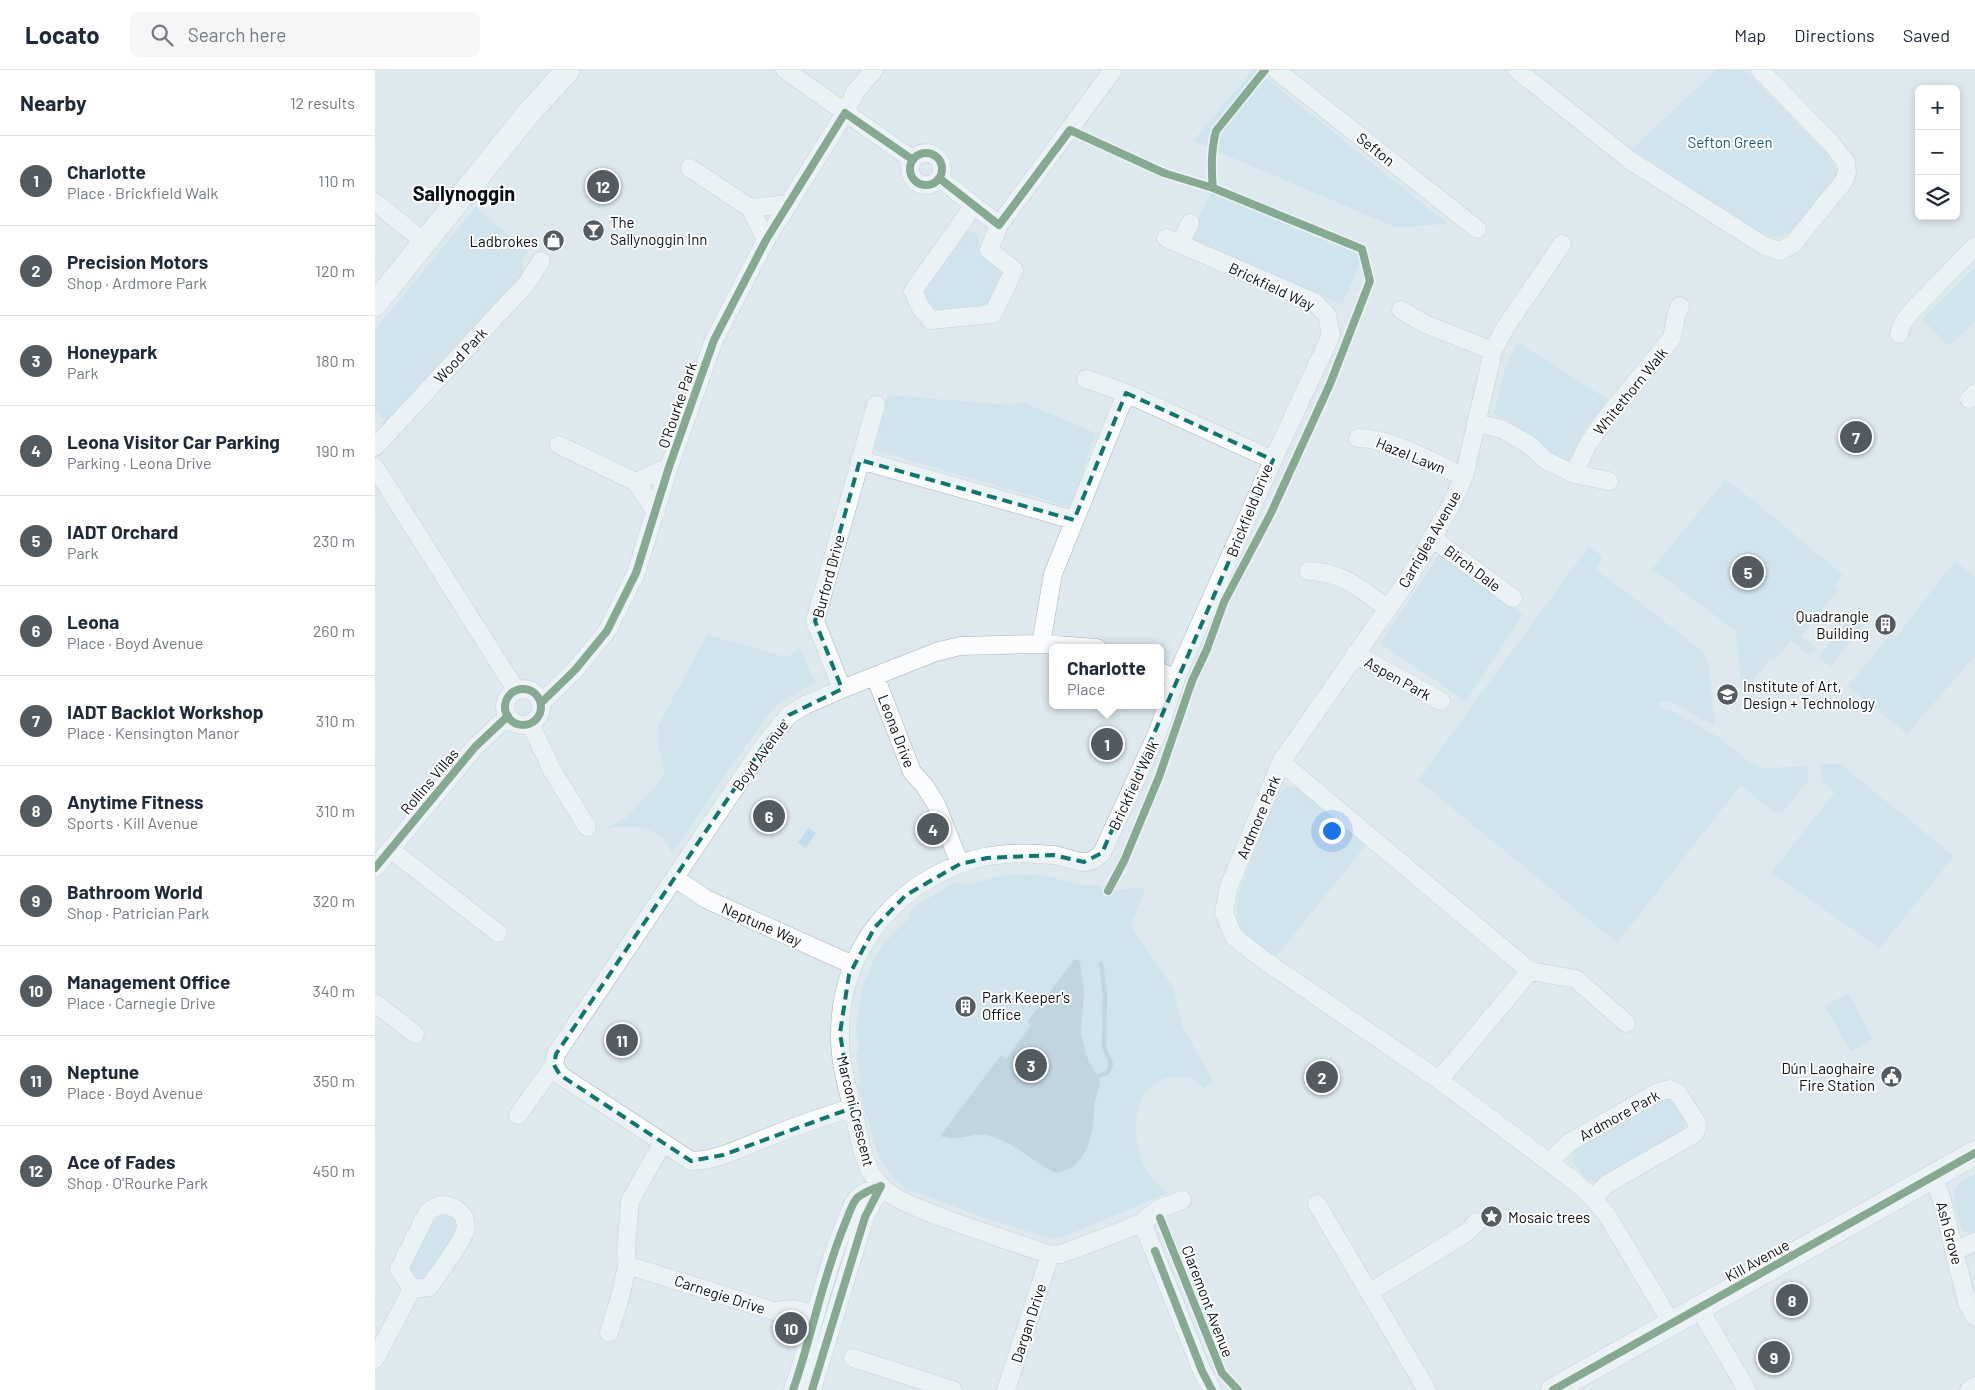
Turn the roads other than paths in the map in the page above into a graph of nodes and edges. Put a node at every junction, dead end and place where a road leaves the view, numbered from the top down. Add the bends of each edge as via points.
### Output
1 (568, 70) edge
2 (785, 70) edge
3 (874, 70) edge
4 (1113, 70) edge
5 (1276, 70) edge
6 (1517, 70) edge
7 (1760, 70) edge
8 (845, 114) junction
9 (690, 168) dead end
10 (375, 202) edge
11 (789, 204) junction
12 (975, 205) junction
13 (750, 208) junction
14 (1190, 223) dead end
15 (999, 225) junction
16 (1477, 228) dead end
17 (766, 240) junction
18 (424, 242) junction
19 (1562, 244) dead end
20 (1975, 246) edge
21 (541, 261) dead end
22 (375, 304) edge
23 (1680, 306) dead end
24 (1401, 310) dead end
25 (1899, 334) dead end
26 (1493, 351) junction
27 (1086, 379) dead end
28 (1126, 393) junction
29 (876, 405) dead end
30 (1476, 423) junction
31 (1358, 438) dead end
32 (559, 445) dead end
33 (375, 447) edge
34 (860, 460) junction
35 (1273, 460) junction
36 (375, 467) edge
37 (669, 467) junction
38 (1574, 474) junction
39 (1464, 477) junction
40 (1609, 481) dead end
41 (636, 482) junction
42 (656, 512) junction
43 (1074, 520) junction
44 (1432, 538) junction
45 (1309, 571) dead end
46 (1513, 598) dead end
47 (1388, 609) junction
48 (1041, 644) junction
49 (1049, 645) edge
50 (1355, 654) junction
51 (1168, 675) edge
52 (875, 676) junction
53 (842, 689) junction
54 (516, 690) junction
55 (1164, 696) edge
56 (1441, 702) dead end
57 (541, 703) junction
58 (1162, 709) edge
59 (508, 716) junction
60 (530, 723) junction
61 (1281, 762) junction
62 (587, 827) dead end
63 (390, 850) junction
64 (1095, 860) joint
65 (960, 864) junction
66 (375, 868) edge
67 (675, 878) junction
68 (498, 933) dead end
69 (853, 964) junction
70 (1530, 971) junction
71 (375, 1003) edge
72 (1626, 1023) dead end
73 (415, 1034) dead end
74 (554, 1065) junction
75 (1439, 1080) junction
76 (852, 1108) junction
77 (518, 1115) dead end
78 (662, 1144) junction
79 (1975, 1153) edge
80 (1551, 1162) junction
81 (1933, 1177) junction
82 (881, 1186) junction
83 (1593, 1198) junction
84 (1182, 1200) dead end
85 (1317, 1204) dead end
86 (1142, 1222) junction
87 (1477, 1222) dead end
88 (1975, 1242) edge
89 (1955, 1251) junction
90 (1049, 1255) junction
91 (627, 1265) junction
92 (412, 1289) junction
93 (1370, 1292) junction
94 (1699, 1308) junction
95 (814, 1314) junction
96 (1975, 1317) edge
97 (1672, 1324) junction
98 (609, 1333) dead end
99 (853, 1358) dead end
100 (375, 1359) edge
101 (805, 1384) edge
102 (1975, 1386) edge
103 (953, 1390) edge
104 (1006, 1390) edge
105 (1212, 1390) edge
106 (1427, 1390) edge
107 (1553, 1390) edge
108 (1747, 1390) edge
109 (1969, 1390) edge

1 - 18 main road via 527,115
2 - 8 street
3 - 8 street, O'Rourke Park via 856,91
4 - 15 street
5 - 16 street, Sefton
6 - 7 street via 1631,161 1763,245 1780,250 1793,244 1844,181 1846,162
8 - 11 street, O'Rourke Park
8 - 12 street via 913,160 924,153 936,156 942,169 939,178
9 - 13 street
10 - 18 street
11 - 13 street
11 - 17 street, O'Rourke Park
12 - 15 street
12 - 15 street via 913,290 931,320 993,314 1014,270 989,250
13 - 17 street
14 - 35 street, Brickfield Way via 1173,241 1314,302 1327,315 1331,335
17 - 37 street, O'Rourke Park via 714,340
18 - 22 main road
19 - 26 street, Carriglea Avenue
20 - 25 street via 1909,314
21 - 33 street, Wood Park via 527,283
23 - 38 street, Whitethorn Walk via 1672,338 1605,419 1588,444
24 - 26 street via 1425,324
26 - 30 street, Carriglea Avenue
27 - 28 street, Brickfield Drive
28 - 35 street, Brickfield Drive
28 - 43 street
29 - 34 street, Burford Drive
30 - 38 street via 1503,429 1528,444 1547,461
30 - 39 street, Carriglea Avenue
31 - 39 street, Hazel Lawn via 1374,438
32 - 41 street
34 - 43 street
34 - 53 street, Burford Drive via 815,621
35 - 51 street, Brickfield Drive
36 - 54 street
37 - 41 street, O'Rourke Park
37 - 42 street, O'Rourke Park
38 - 40 street
39 - 44 street, Carriglea Avenue
41 - 42 street
42 - 57 street, O'Rourke Park via 636,573 607,631 575,670
43 - 48 street via 1053,574
44 - 46 street, Birch Dale
44 - 47 street, Carriglea Avenue
45 - 47 street via 1326,572 1352,582
47 - 50 street, Carriglea Avenue
48 - 49 street, Boyd Avenue
48 - 52 street, Boyd Avenue via 960,646
50 - 56 street, Aspen Park
50 - 61 street, Carriglea Avenue
51 - 55 street, Brickfield Walk
52 - 53 street, Boyd Avenue
52 - 65 street, Leona Drive via 912,772 936,804
53 - 67 street, Boyd Avenue via 789,715 764,746
54 - 57 street via 534,692
54 - 59 street via 507,698
57 - 60 street via 539,715
58 - 64 street, Brickfield Walk via 1157,734 1102,853
59 - 60 street via 518,724
59 - 63 street, Rollins Villas via 475,747
60 - 62 street via 551,770
61 - 70 street, Ardmore Park
61 - 75 street, Ardmore Park via 1229,886 1224,912 1234,937
63 - 66 street, Rollins Villas
63 - 68 street
64 - 65 street, Marconi Crescent via 1084,862 1053,855 1009,854
65 - 69 street, Marconi Crescent via 926,882 888,910
67 - 69 street, Neptune Way via 706,899
67 - 74 street, Boyd Avenue via 556,1054
69 - 76 street, Marconi Crescent via 842,1005 839,1033
70 - 72 street via 1576,979
70 - 75 street
71 - 73 street
74 - 77 street, Boyd Avenue
74 - 78 street via 560,1075
75 - 80 street, Ardmore Park
76 - 78 street via 701,1161 691,1161
76 - 82 street, Marconi Crescent via 867,1164
78 - 91 street via 631,1201
79 - 81 main road, Kill Avenue
80 - 83 street, Ardmore Park
80 - 83 street, Ardmore Park via 1570,1142 1658,1092 1670,1089 1678,1093 1697,1123 1693,1134 1607,1184
81 - 89 street, Ash Grove
81 - 94 main road, Kill Avenue
82 - 90 street, Marconi Crescent via 908,1204
82 - 95 street via 864,1192 856,1200 838,1241
82 - 101 street via 865,1217
83 - 97 street, Ardmore Park via 1607,1215
84 - 86 street via 1159,1209
85 - 93 street
86 - 90 street via 1061,1254
86 - 105 street, Claremont Avenue
87 - 93 street via 1466,1233
88 - 89 street
89 - 96 street, Ash Grove via 1967,1303
90 - 104 street, Dargan Drive
91 - 95 street, Carnegie Drive via 773,1311 793,1309
91 - 98 street
92 - 92 street via 429,1287 465,1233 465,1220 456,1208 440,1205 428,1211 399,1269
92 - 100 street
93 - 106 street
94 - 97 main road, Kill Avenue
94 - 108 street
95 - 101 street
97 - 107 main road, Kill Avenue
99 - 103 street
102 - 109 street

